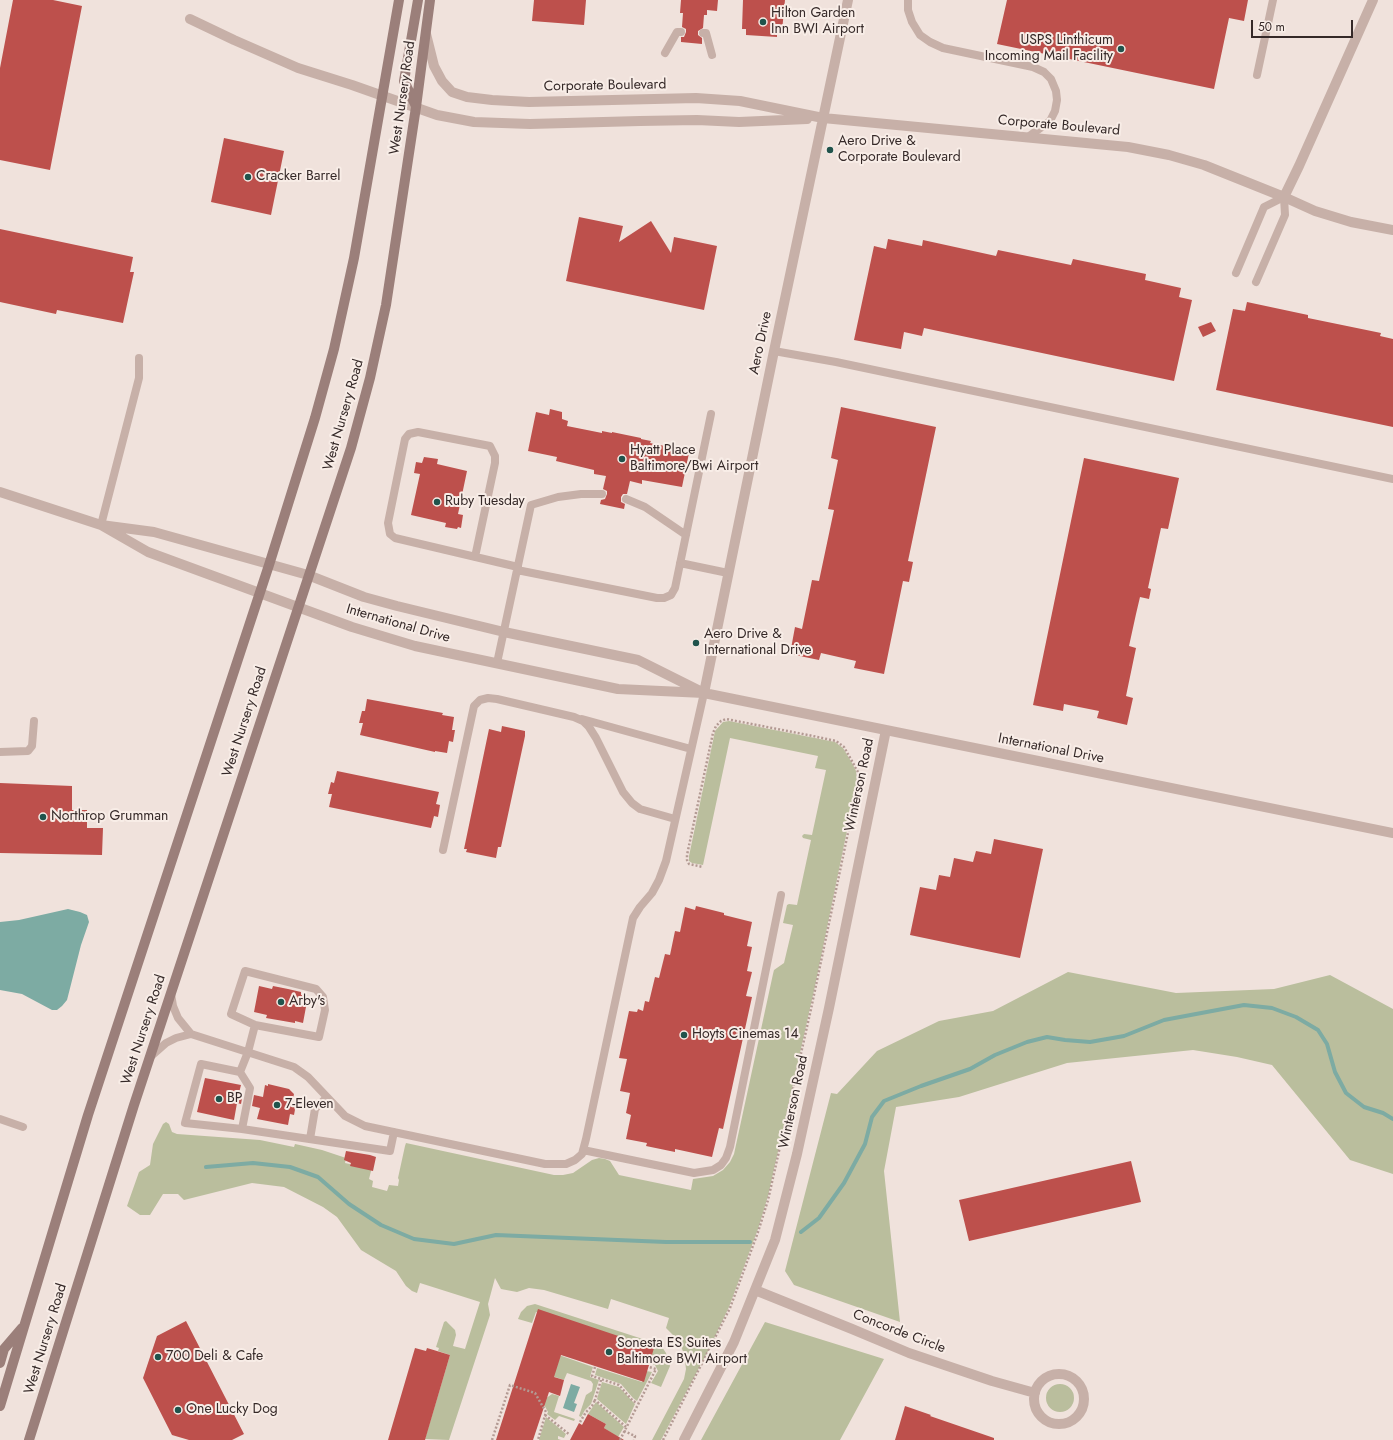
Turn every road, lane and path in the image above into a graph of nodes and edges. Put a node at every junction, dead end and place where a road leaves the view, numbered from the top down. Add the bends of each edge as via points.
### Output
1 (400, 0) edge
2 (418, 0) edge
3 (430, 0) edge
4 (848, 0) edge
5 (908, 0) edge
6 (1273, 0) edge
7 (1373, 0) edge
8 (190, 19) dead end
9 (682, 32) dead end
10 (703, 33) dead end
11 (426, 34) junction
12 (665, 53) dead end
13 (712, 56) dead end
14 (1257, 76) dead end
15 (382, 95) junction
16 (416, 107) junction
17 (823, 118) junction
18 (1028, 137) junction
19 (1284, 197) junction
20 (1393, 230) edge
21 (1236, 273) dead end
22 (1256, 282) dead end
23 (774, 351) junction
24 (139, 358) dead end
25 (711, 414) dead end
26 (1393, 479) edge
27 (0, 492) edge
28 (602, 494) dead end
29 (626, 499) dead end
30 (101, 525) junction
31 (686, 535) junction
32 (475, 557) junction
33 (680, 563) junction
34 (269, 565) junction
35 (518, 568) junction
36 (728, 573) junction
37 (308, 575) junction
38 (259, 594) junction
39 (297, 607) junction
40 (504, 632) junction
41 (497, 663) junction
42 (704, 693) junction
43 (574, 717) junction
44 (34, 722) dead end
45 (886, 730) junction
46 (691, 749) junction
47 (0, 752) edge
48 (675, 819) junction
49 (1393, 834) edge
50 (443, 850) dead end
51 (781, 895) dead end
52 (171, 993) junction
53 (256, 1025) junction
54 (191, 1034) junction
55 (248, 1052) junction
56 (149, 1058) junction
57 (240, 1072) junction
58 (327, 1097) junction
59 (0, 1119) edge
60 (23, 1127) dead end
61 (242, 1129) junction
62 (394, 1132) junction
63 (310, 1139) junction
64 (583, 1150) junction
65 (755, 1290) junction
66 (25, 1325) junction
67 (0, 1363) edge
68 (648, 1367) dead end
69 (595, 1368) dead end
70 (601, 1380) junction
71 (1035, 1393) junction
72 (595, 1400) junction
73 (638, 1403) junction
74 (0, 1406) edge
75 (545, 1415) junction
76 (580, 1422) dead end
77 (626, 1427) junction
78 (624, 1431) junction
79 (570, 1436) dead end
80 (29, 1440) edge
81 (492, 1440) edge
82 (538, 1440) edge
83 (620, 1440) edge
84 (634, 1440) edge
85 (684, 1440) edge

1 - 15 main road, West Nursery Road
2 - 16 main road via 404,81
3 - 11 main road, West Nursery Road
4 - 17 street, Aero Drive
5 - 18 lane via 912,22 920,34 930,42 943,48 1033,67 1051,79 1056,91 1055,111 1050,121
6 - 14 lane
7 - 19 street
8 - 15 street, Corporate Boulevard via 298,68
9 - 12 lane via 677,32
10 - 13 lane via 706,33
11 - 16 main road, West Nursery Road
11 - 17 street, Corporate Boulevard via 434,66 442,81 452,92 467,97 529,102 696,98 740,101
15 - 16 street, Corporate Boulevard
15 - 34 main road, West Nursery Road via 354,258 334,349
16 - 17 street, Corporate Boulevard via 437,115 474,122 530,124 640,120 739,122
16 - 37 main road, West Nursery Road via 386,304 370,378
17 - 18 street, Corporate Boulevard
17 - 23 street, Aero Drive
18 - 19 street, Corporate Boulevard via 1128,147 1169,155 1204,165
19 - 20 street, Corporate Boulevard via 1315,211 1351,222
19 - 21 lane via 1264,207
19 - 22 lane via 1285,215
23 - 26 lane
23 - 36 street, Aero Drive
24 - 30 lane via 139,378
25 - 31 lane
27 - 30 street, International Drive
28 - 35 lane via 558,497 531,505
29 - 31 lane via 645,506
30 - 34 street, International Drive via 154,532
30 - 38 street, International Drive via 148,552
31 - 33 lane
32 - 32 lane via 395,538 390,534 388,523 405,438 409,434 418,432 490,446 495,463
32 - 35 lane
33 - 35 lane via 675,588 664,598
33 - 36 lane
34 - 37 street, International Drive
34 - 38 main road, West Nursery Road
35 - 40 lane
36 - 42 street, Aero Drive
37 - 39 main road, West Nursery Road
37 - 40 street, International Drive via 364,597
38 - 39 street, International Drive
38 - 66 main road, West Nursery Road via 88,1114
39 - 41 street, International Drive via 416,646
39 - 52 main road, West Nursery Road
40 - 41 lane
40 - 42 street, International Drive via 638,660
41 - 42 street, International Drive via 618,689
42 - 45 street, International Drive
42 - 46 lane
43 - 46 lane
43 - 48 lane via 589,727 622,792 632,803 640,809
43 - 50 lane via 488,698 480,700 474,706
44 - 47 lane via 32,746 28,751
45 - 49 street, International Drive
45 - 65 street, Winterson Road via 795,1161 775,1240
46 - 48 lane
48 - 64 lane via 659,880 633,918
51 - 64 lane via 730,1147 721,1165 713,1170 694,1173
52 - 54 lane via 178,1018
52 - 56 main road, West Nursery Road
53 - 53 lane via 231,1014 244,971 316,989 323,997 325,1010 319,1037
53 - 55 lane
54 - 55 lane
54 - 56 lane via 166,1043
55 - 57 lane
55 - 58 lane via 294,1067 308,1077
56 - 80 main road, West Nursery Road
57 - 61 lane via 250,1088
57 - 61 lane via 201,1064 185,1123
58 - 62 lane via 345,1116 365,1126
58 - 63 lane via 315,1109
59 - 60 lane
61 - 63 lane
62 - 63 lane via 390,1151
62 - 64 lane via 545,1164 566,1164 575,1160
65 - 71 street, Concorde Circle via 908,1353
65 - 85 street, Winterson Road via 734,1342
66 - 67 main road via 4,1349
66 - 74 main road, West Nursery Road
68 - 73 path via 656,1369
69 - 70 path via 592,1376
70 - 72 path
70 - 73 path via 619,1385
71 - 71 street via 1036,1410 1044,1420 1054,1424 1072,1422 1080,1414 1085,1403 1081,1386 1073,1378 1062,1374 1050,1376 1040,1382
72 - 76 path
72 - 77 path
73 - 77 path
75 - 79 path
75 - 81 path via 546,1412 535,1393 510,1384
75 - 82 path
77 - 78 path
78 - 83 path
78 - 84 path via 635,1436

